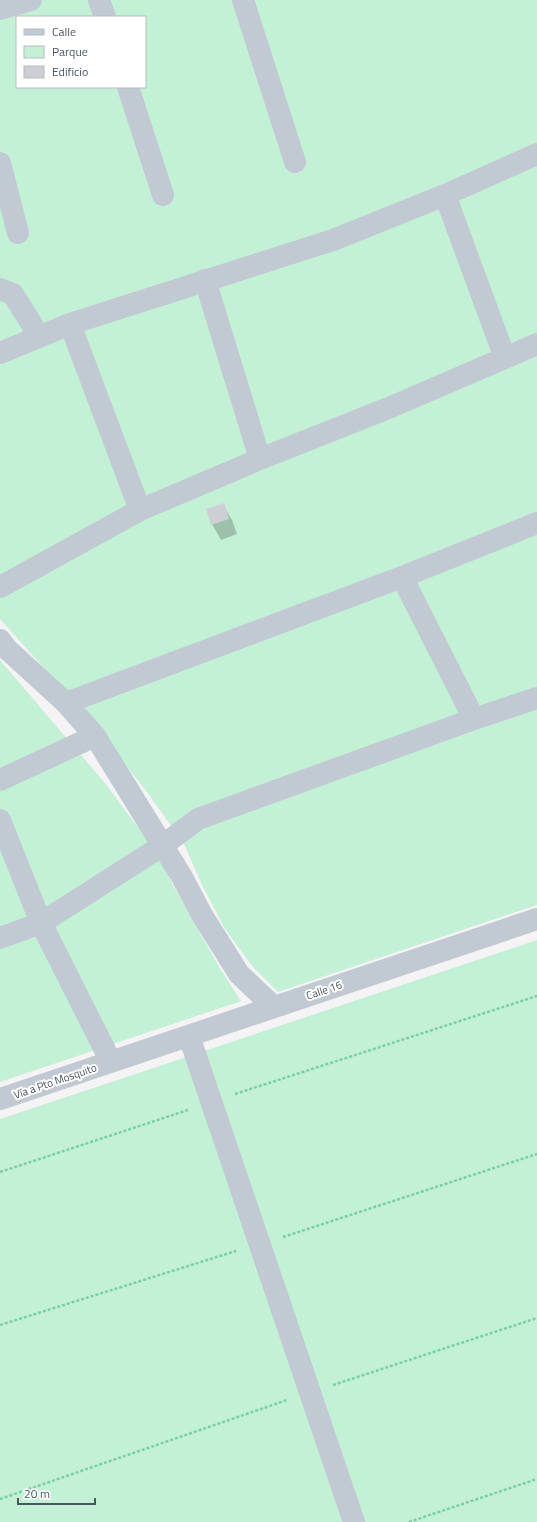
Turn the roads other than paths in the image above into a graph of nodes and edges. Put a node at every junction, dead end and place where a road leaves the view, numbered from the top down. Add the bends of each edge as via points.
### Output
1 (31, 0) edge
2 (99, 0) edge
3 (242, 0) edge
4 (0, 9) edge
5 (105, 16) edge
6 (128, 88) edge
7 (537, 154) edge
8 (295, 162) dead end
9 (0, 163) edge
10 (163, 195) dead end
11 (445, 195) junction
12 (18, 233) dead end
13 (204, 280) junction
14 (0, 289) edge
15 (70, 324) junction
16 (39, 336) junction
17 (537, 345) edge
18 (0, 353) edge
19 (505, 358) junction
20 (260, 459) junction
21 (140, 510) junction
22 (537, 523) edge
23 (402, 576) junction
24 (0, 587) edge
25 (2, 647) edge
26 (537, 698) edge
27 (66, 703) junction
28 (474, 719) junction
29 (95, 736) junction
30 (0, 780) edge
31 (0, 820) edge
32 (162, 846) junction
33 (537, 919) edge
34 (41, 924) junction
35 (0, 938) edge
36 (274, 1007) junction
37 (189, 1036) junction
38 (111, 1062) junction
39 (0, 1099) edge
40 (354, 1522) edge

1 - 4 street
2 - 5 street
3 - 8 street
6 - 10 street
7 - 11 street
9 - 12 street
11 - 13 street via 333,240
11 - 19 street
13 - 15 street
13 - 20 street
14 - 16 street via 13,294
15 - 16 street
15 - 21 street
16 - 18 street
17 - 19 street
19 - 20 street
20 - 21 street
21 - 24 street
22 - 23 street
23 - 27 street
23 - 28 street
25 - 27 street
26 - 28 street
27 - 29 street
28 - 32 street via 198,819
29 - 30 street
29 - 32 street
31 - 34 street
32 - 34 street
32 - 36 street via 239,974
33 - 36 street, Calle 16
34 - 35 street
34 - 38 street
36 - 37 street, Calle 16
37 - 38 street, Calle 16
37 - 40 street
38 - 39 street, Vía a Pto Mosquito

